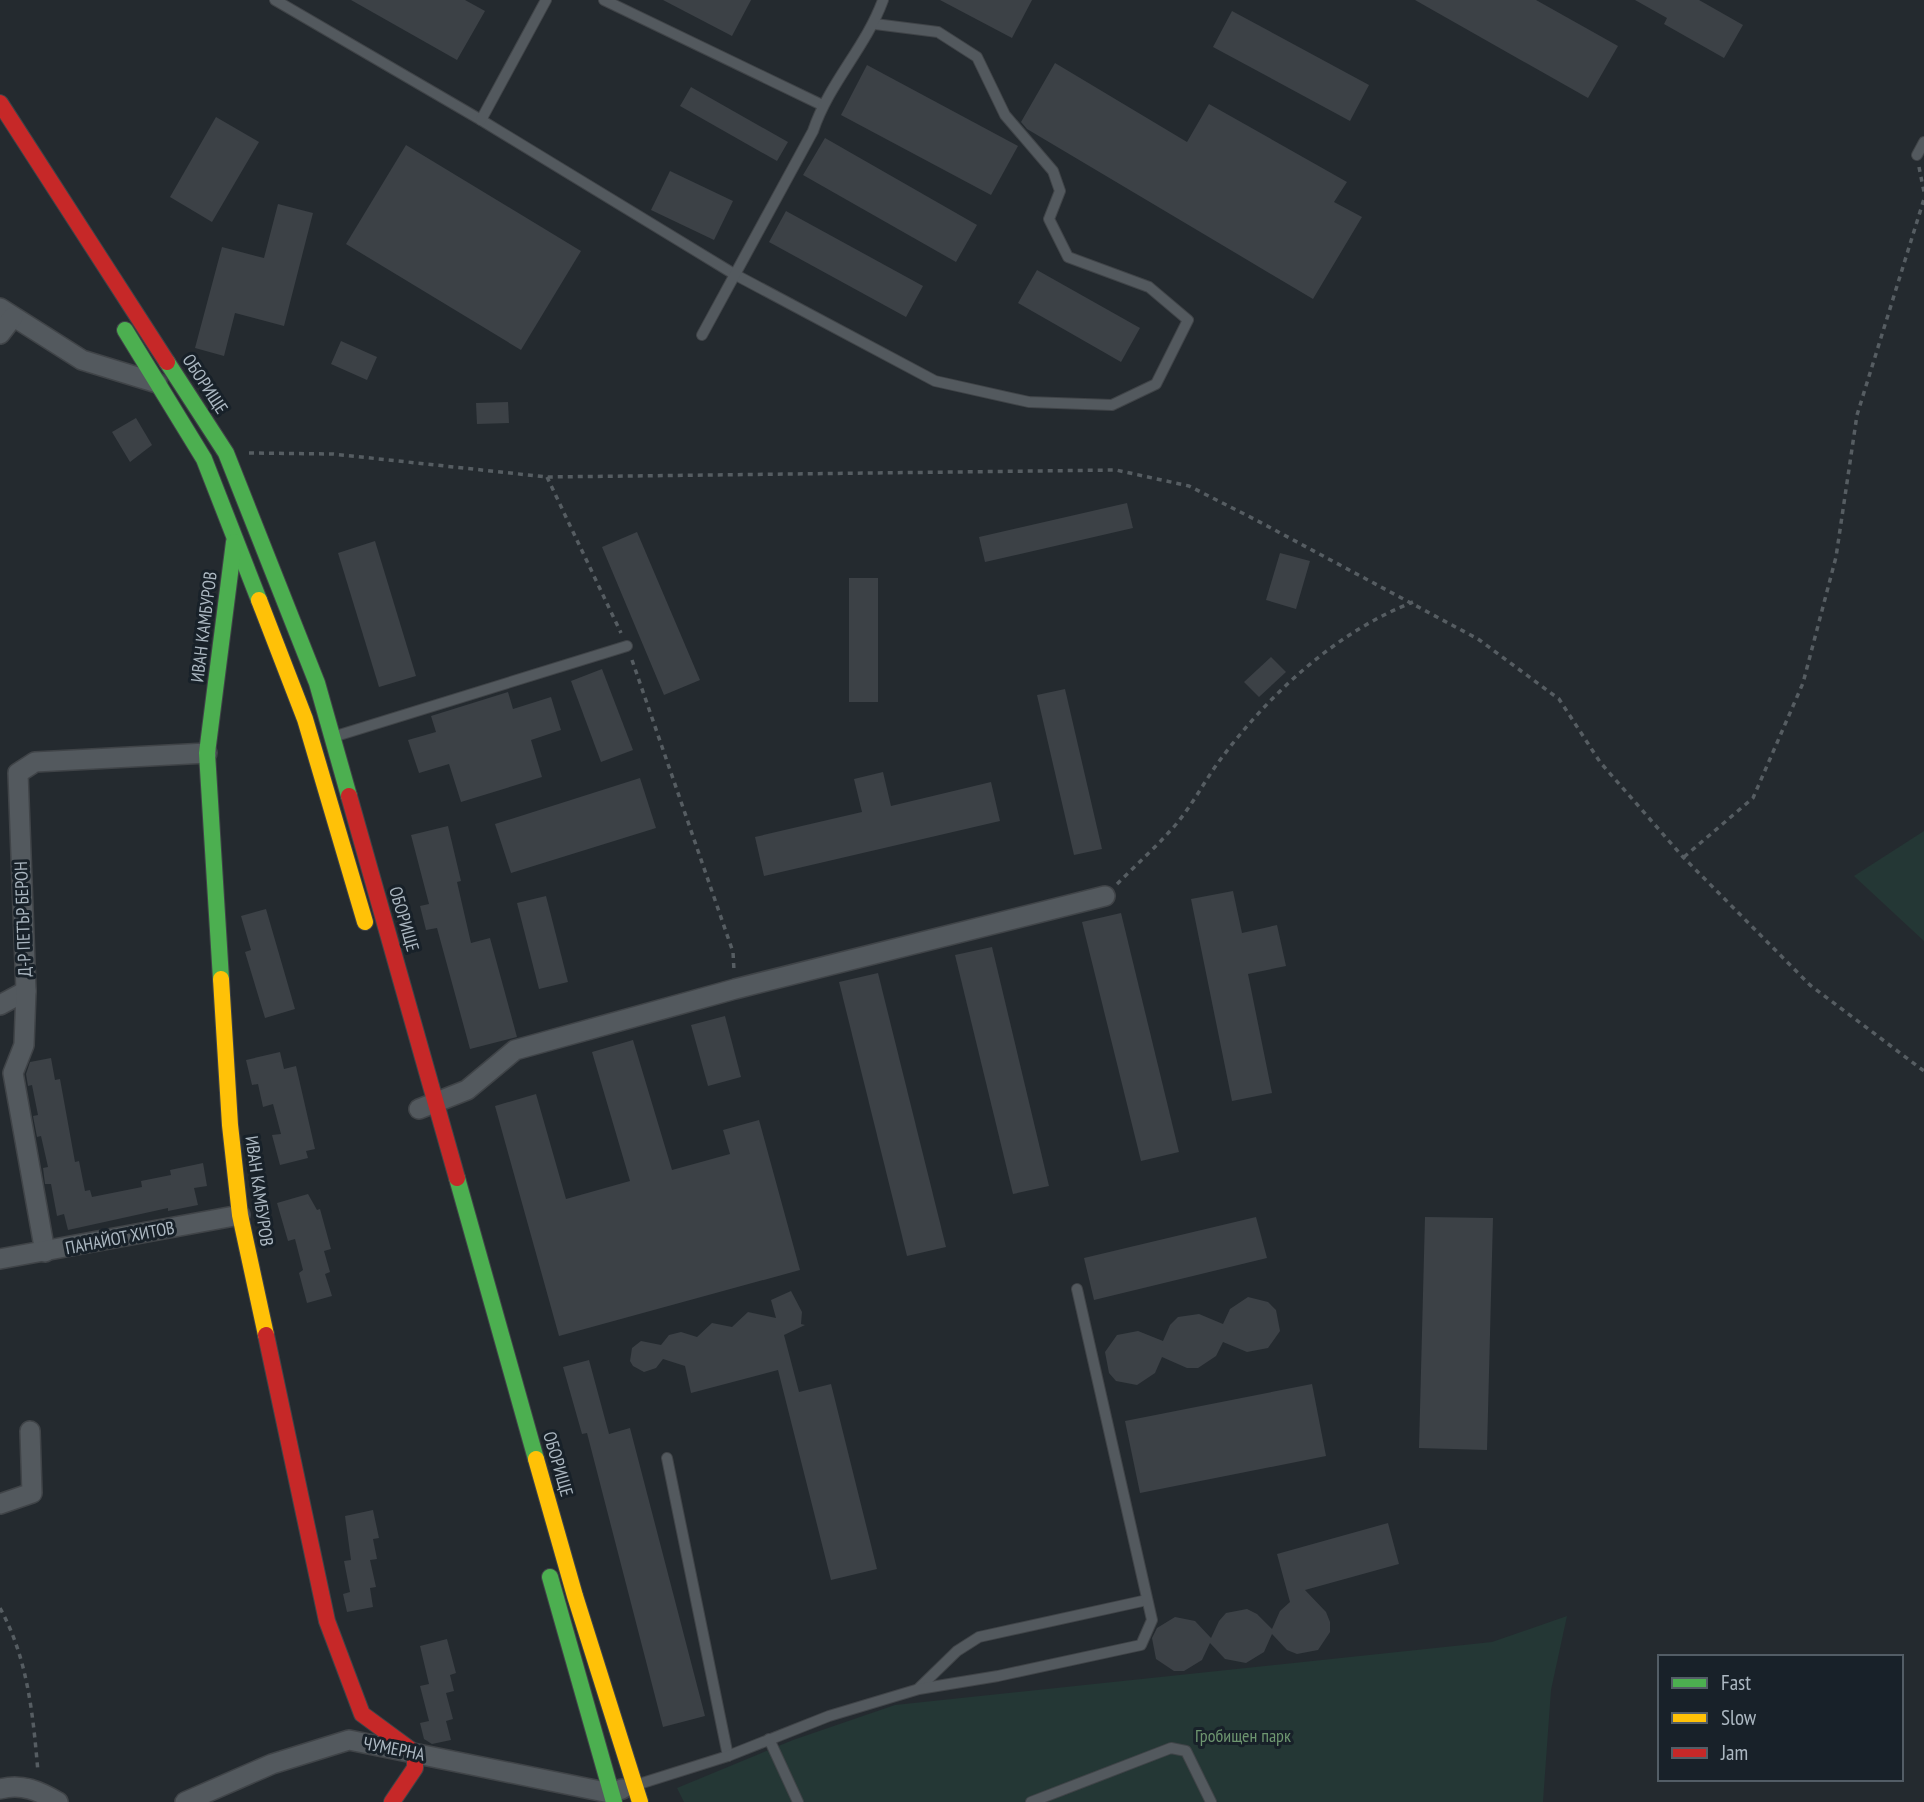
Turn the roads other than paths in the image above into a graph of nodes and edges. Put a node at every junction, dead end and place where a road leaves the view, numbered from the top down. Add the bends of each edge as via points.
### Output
1 (275, 0) edge
2 (546, 0) edge
3 (604, 0) edge
4 (883, 0) edge
5 (875, 24) junction
6 (0, 103) edge
7 (822, 105) junction
8 (481, 120) junction
9 (1924, 142) edge
10 (1917, 155) road end
11 (37, 191) dead end
12 (65, 235) dead end
13 (734, 274) junction
14 (7, 313) edge
15 (115, 315) dead end
16 (0, 334) edge
17 (702, 335) dead end
18 (157, 383) junction
19 (235, 539) junction
20 (628, 646) road end
21 (332, 737) junction
22 (207, 753) junction
23 (1105, 896) road end
24 (370, 940) dead end
25 (26, 991) junction
26 (0, 1005) edge
27 (423, 1107) junction
28 (240, 1215) junction
29 (45, 1252) junction
30 (0, 1259) edge
31 (1077, 1289) dead end
32 (30, 1431) dead end
33 (667, 1458) dead end
34 (0, 1504) edge
35 (547, 1565) dead end
36 (1147, 1600) junction
37 (919, 1689) junction
38 (769, 1739) junction
39 (415, 1753) junction
40 (728, 1756) junction
41 (0, 1789) edge
42 (638, 1794) edge
43 (612, 1797) edge
44 (58, 1802) edge
45 (186, 1802) edge
46 (392, 1802) edge
47 (798, 1802) edge
48 (1031, 1802) edge
49 (1211, 1802) edge

1 - 8 lane
2 - 8 lane
3 - 7 lane
4 - 5 lane
5 - 7 lane
5 - 13 lane via 938,32 977,57 1005,115 1053,171 1060,191 1049,219 1068,257 1149,287 1188,320 1156,384 1112,405 1029,402 935,381
6 - 21 main road, ОБОРИЩЕ via 226,453 317,683
7 - 13 lane via 813,131
8 - 13 lane
9 - 10 lane
11 - 12 main road
13 - 17 lane
14 - 16 street
14 - 18 street via 82,360
15 - 18 main road
18 - 19 main road via 204,459
19 - 22 main road, ИВАН КАМБУРОВ
19 - 24 main road via 305,719
20 - 21 lane
21 - 27 main road, ОБОРИЩЕ
22 - 25 street, Д-Р ПЕТЪР БЕРОН via 34,762 18,774
22 - 28 main road, ИВАН КАМБУРОВ via 230,1125
23 - 27 street via 515,1050 467,1090
25 - 26 street
25 - 29 street, Д-Р ПЕТЪР БЕРОН via 24,1045 13,1073
27 - 42 main road, ОБОРИЩЕ
28 - 29 street, ПАНАЙОТ ХИТОВ
28 - 39 main road, ИВАН КАМБУРОВ via 327,1622 362,1714
29 - 30 street, ПАНАЙОТ ХИТОВ
31 - 36 lane
32 - 34 street via 32,1493
33 - 40 lane
35 - 43 main road
36 - 37 lane via 979,1637 957,1651
36 - 37 lane via 1152,1620 1141,1645
37 - 38 lane
38 - 40 lane
38 - 47 lane
39 - 43 street, ЧУМЕРНА
39 - 45 street, ЧУМЕРНА via 349,1740 272,1764
39 - 46 main road via 415,1768
40 - 42 lane
41 - 44 street via 16,1785
42 - 43 street
48 - 49 lane via 1171,1748 1186,1751

